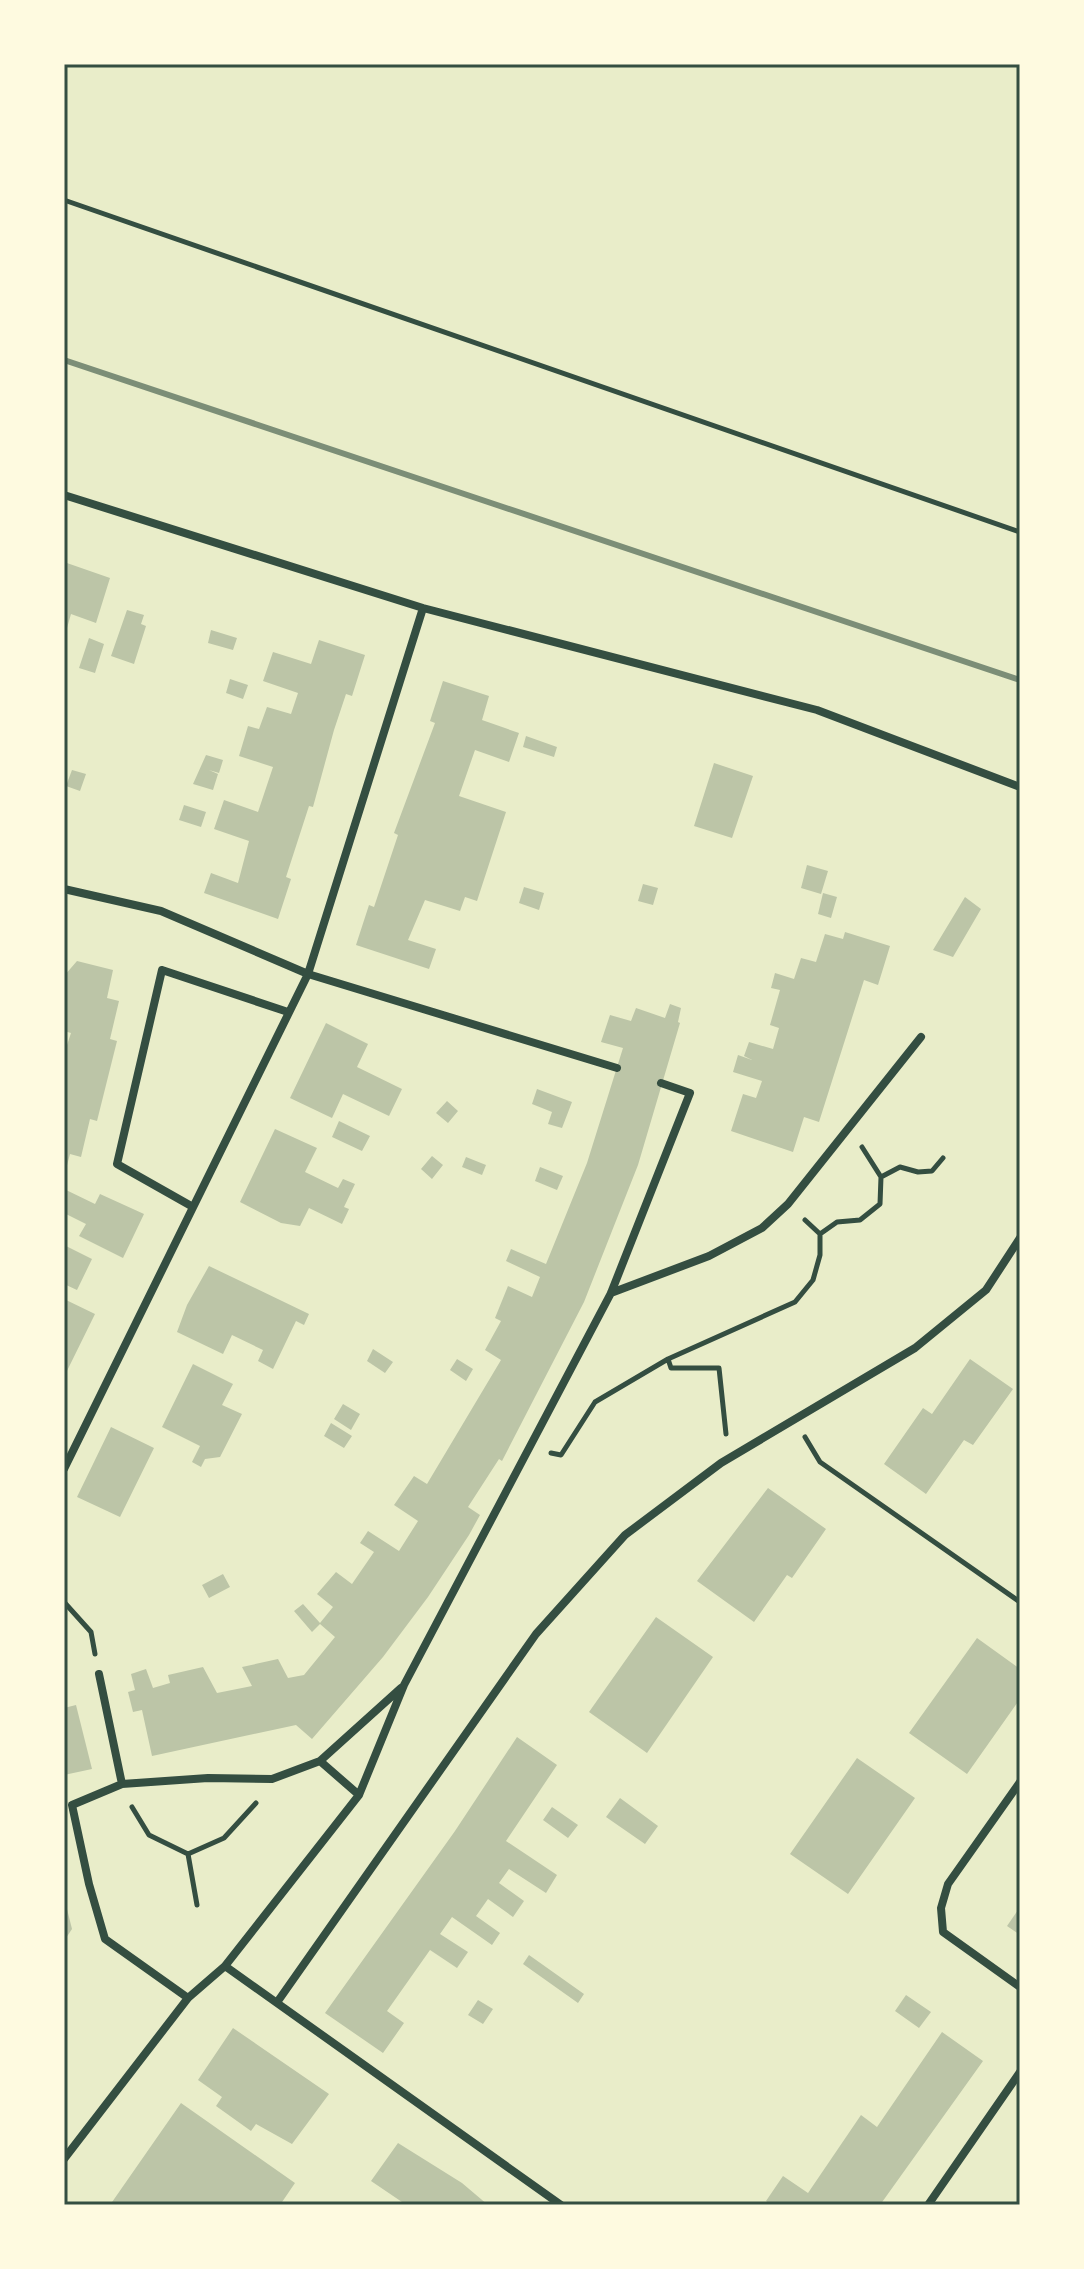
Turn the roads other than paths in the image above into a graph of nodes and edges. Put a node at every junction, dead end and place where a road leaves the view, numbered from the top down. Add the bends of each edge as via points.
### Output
1 (64, 495) edge
2 (423, 608) junction
3 (1020, 787) edge
4 (64, 889) edge
5 (308, 974) junction
6 (288, 1012) junction
7 (921, 1037) dead end
8 (617, 1068) dead end
9 (661, 1083) dead end
10 (193, 1207) junction
11 (1020, 1238) edge
12 (611, 1293) junction
13 (64, 1469) edge
14 (99, 1674) road end
15 (404, 1685) junction
16 (320, 1761) junction
17 (1020, 1782) edge
18 (122, 1784) junction
19 (359, 1795) junction
20 (225, 1966) junction
21 (1020, 1987) edge
22 (188, 1998) junction
23 (278, 2001) junction
24 (1020, 2072) edge
25 (64, 2159) edge
26 (561, 2205) edge
27 (928, 2205) edge

1 - 2 street
2 - 3 street via 817,710
2 - 5 street
4 - 5 street via 161,911
5 - 6 street
5 - 8 street
6 - 10 street
6 - 10 street via 162,970 117,1164
7 - 12 street via 788,1204 762,1228 709,1256
9 - 12 street via 690,1093
10 - 13 street
11 - 23 street via 986,1290 927,1338 721,1463 625,1535 536,1634
12 - 15 street
14 - 18 street
15 - 16 street
15 - 19 street
16 - 18 street via 272,1779
16 - 19 street
17 - 21 street via 948,1884 941,1908 943,1932
18 - 22 street via 72,1805 105,1939
19 - 20 street
20 - 22 street
20 - 23 street
22 - 25 street
23 - 26 street
24 - 27 street

